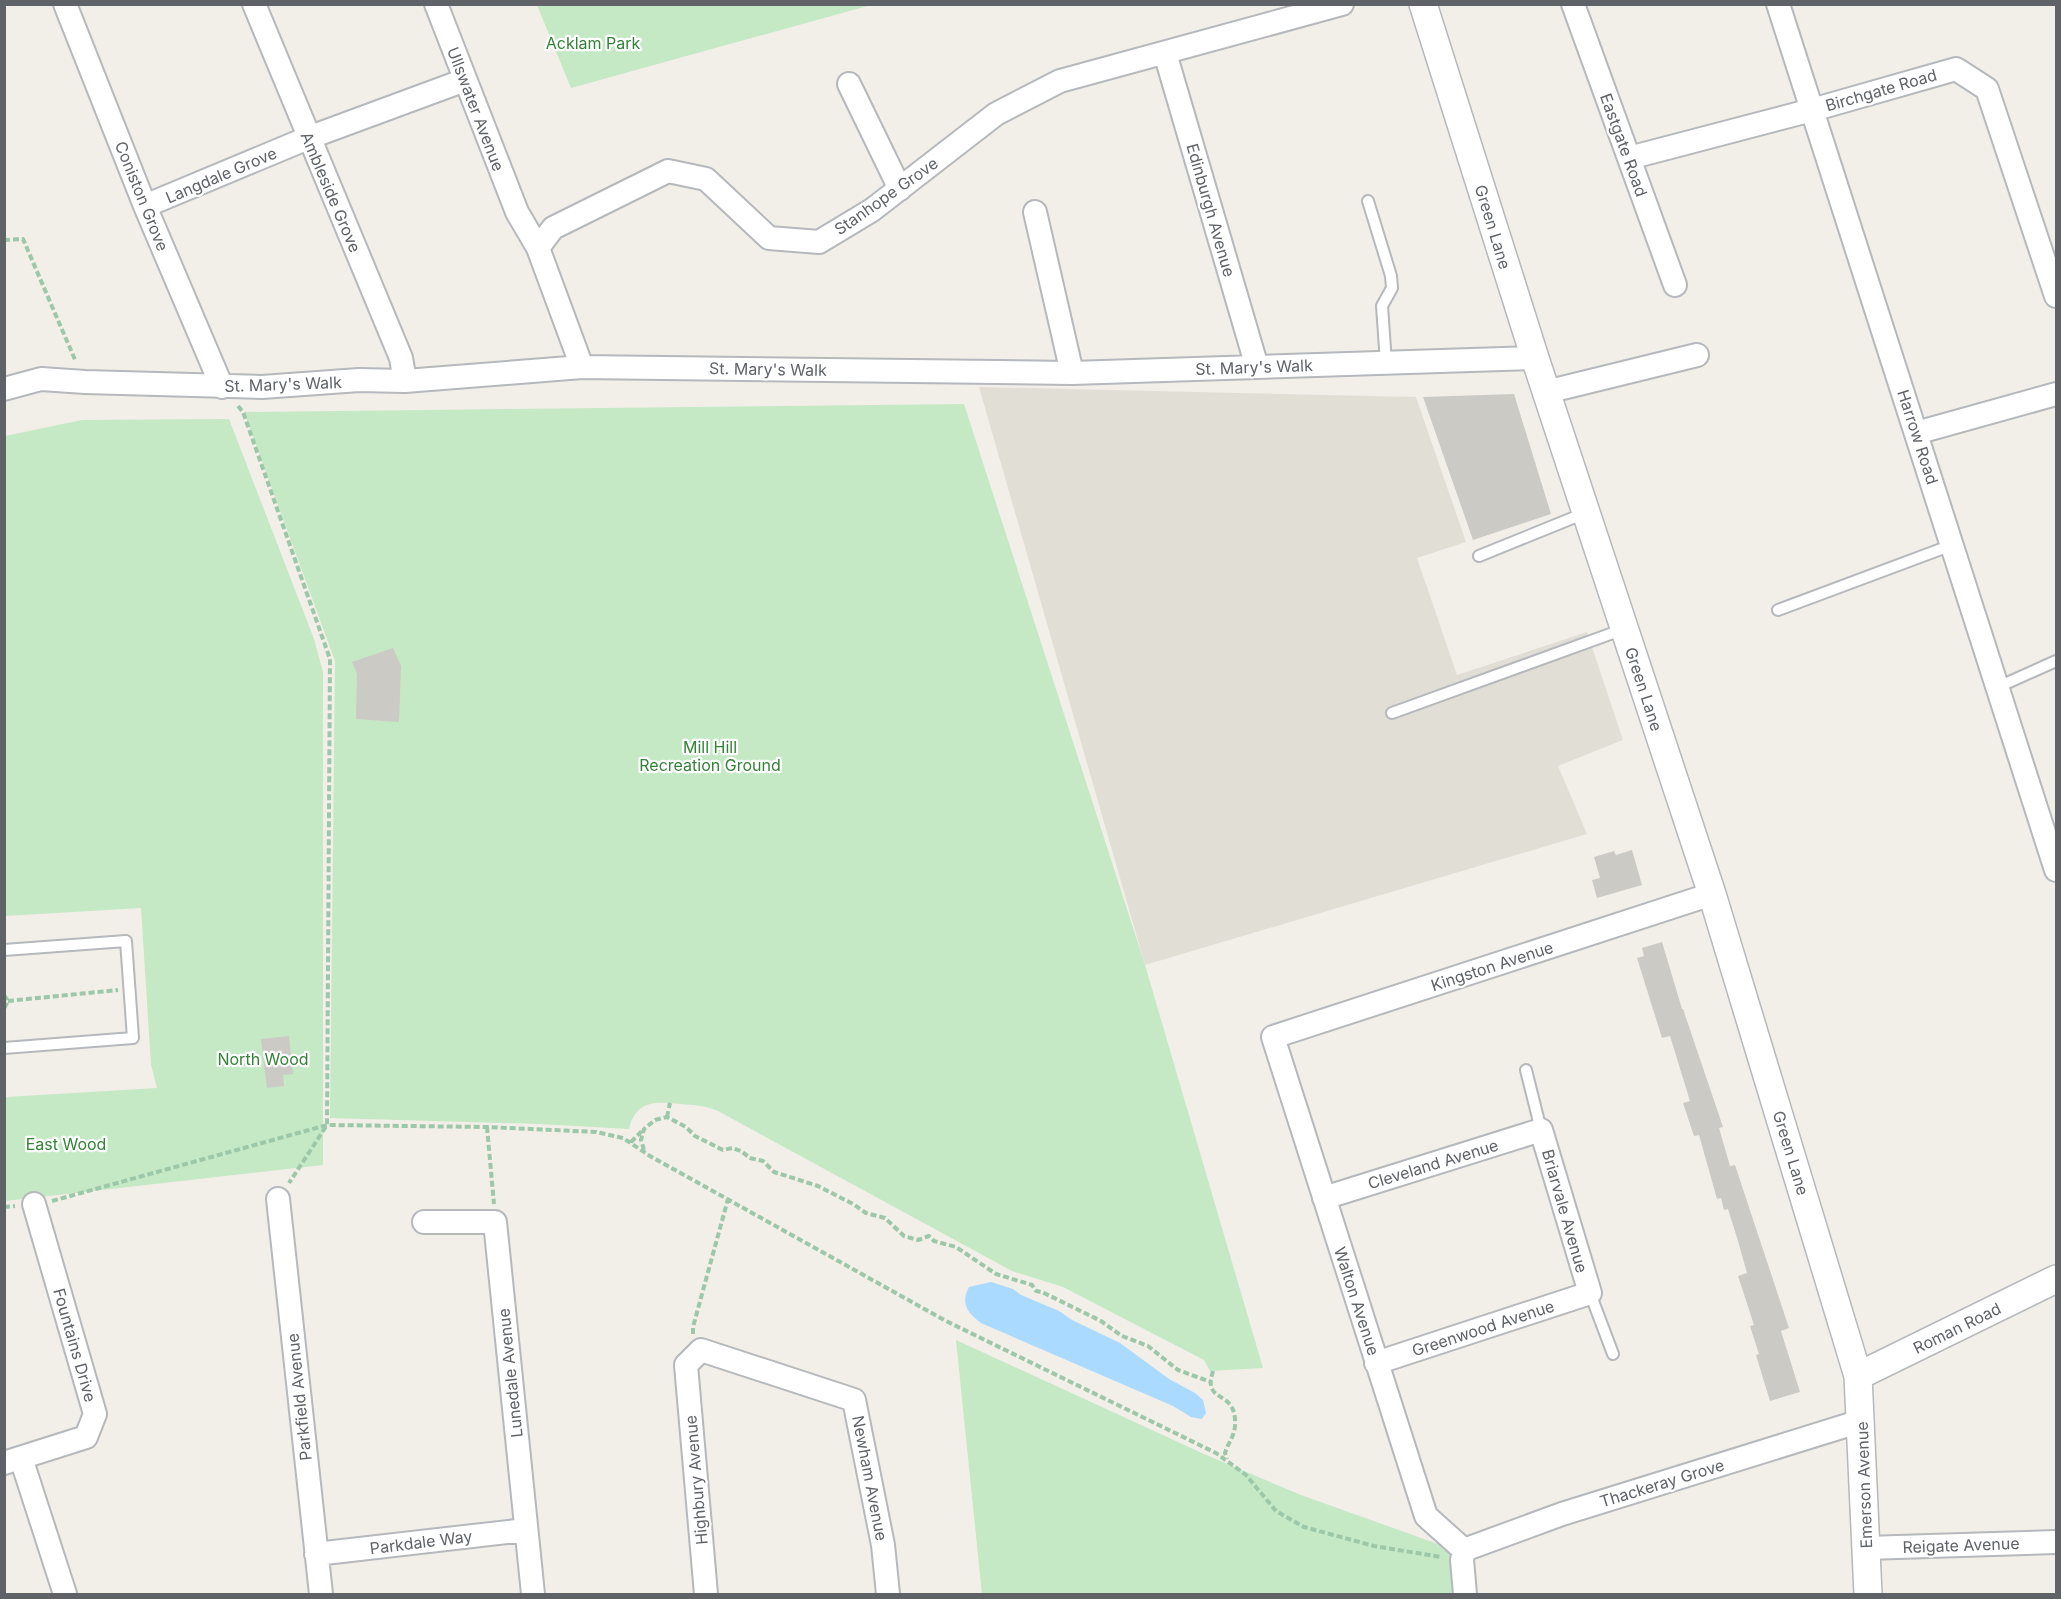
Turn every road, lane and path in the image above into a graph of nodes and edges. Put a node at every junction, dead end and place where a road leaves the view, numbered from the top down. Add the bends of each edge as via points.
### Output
1 (65, 4) edge
2 (254, 4) edge
3 (436, 4) edge
4 (1342, 4) edge
5 (1423, 4) edge
6 (1573, 4) edge
7 (1778, 4) edge
8 (1165, 53) junction
9 (465, 80) junction
10 (849, 84) dead end
11 (1812, 110) junction
12 (308, 138) junction
13 (1629, 158) junction
14 (900, 189) junction
15 (1368, 201) dead end
16 (145, 206) junction
17 (1035, 212) dead end
18 (4, 240) edge
19 (538, 248) junction
20 (1675, 285) dead end
21 (2056, 296) edge
22 (1697, 355) dead end
23 (1535, 358) junction
24 (1386, 363) junction
25 (582, 367) junction
26 (1257, 367) junction
27 (1072, 373) junction
28 (405, 381) junction
29 (85, 382) junction
30 (222, 387) junction
31 (4, 389) edge
32 (1546, 392) junction
33 (2056, 394) edge
34 (1916, 432) junction
35 (1586, 513) junction
36 (1953, 545) junction
37 (1479, 556) dead end
38 (1778, 610) dead end
39 (1624, 629) junction
40 (2056, 661) edge
41 (1998, 687) junction
42 (1392, 713) dead end
43 (2050, 827) edge
44 (2056, 870) edge
45 (1712, 894) junction
46 (4, 950) edge
47 (122, 989) dead end
48 (4, 995) edge
49 (9, 1001) junction
50 (4, 1009) edge
51 (1273, 1037) joint
52 (4, 1048) edge
53 (1526, 1070) dead end
54 (670, 1102) dead end
55 (667, 1117) junction
56 (327, 1125) junction
57 (487, 1127) junction
58 (644, 1129) junction
59 (1541, 1130) junction
60 (631, 1142) junction
61 (644, 1151) junction
62 (1324, 1198) junction
63 (278, 1199) joint
64 (728, 1199) junction
65 (34, 1203) junction
66 (4, 1207) edge
67 (424, 1222) dead end
68 (495, 1222) junction
69 (2056, 1279) edge
70 (1590, 1293) junction
71 (693, 1327) dead end
72 (1613, 1354) dead end
73 (1377, 1363) junction
74 (686, 1365) joint
75 (1213, 1371) dead end
76 (1858, 1376) junction
77 (1211, 1382) junction
78 (1862, 1421) junction
79 (1227, 1460) junction
80 (13, 1461) edge
81 (525, 1530) junction
82 (2056, 1542) edge
83 (1866, 1548) junction
84 (316, 1554) junction
85 (1463, 1555) junction
86 (65, 1594) edge
87 (321, 1594) edge
88 (533, 1594) edge
89 (706, 1594) edge
90 (888, 1594) edge
91 (1465, 1594) edge
92 (1868, 1594) edge

1 - 16 street, Coniston Grove
2 - 12 street, Ambleside Grove
3 - 9 street, Ullswater Avenue
4 - 8 street, Stanhope Grove
5 - 23 street, Green Lane
6 - 13 street, Eastgate Road
7 - 11 street, Harrow Road
8 - 14 street, Stanhope Grove via 1060,81 996,114
8 - 26 street, Edinburgh Avenue
9 - 12 street, Langdale Grove
9 - 19 street, Ullswater Avenue via 517,212
10 - 14 street
11 - 13 street, Birchgate Road
11 - 21 street, Birchgate Road via 1956,69 1987,89
11 - 34 street, Harrow Road
12 - 16 street, Langdale Grove
12 - 28 street, Ambleside Grove via 401,358
13 - 20 street, Eastgate Road
14 - 19 street, Stanhope Grove via 819,242 769,238 706,179 668,171 553,228
15 - 24 lane via 1391,276 1392,288 1382,306
16 - 30 street, Coniston Grove
17 - 27 street
18 - 29 path via 23,239
19 - 25 street
22 - 32 street
23 - 24 street, St. Mary's Walk
23 - 32 street, Green Lane
24 - 26 street, St. Mary's Walk
25 - 27 street, St. Mary's Walk
25 - 28 street, St. Mary's Walk
26 - 27 street, St. Mary's Walk
28 - 30 street, St. Mary's Walk
29 - 30 street, St. Mary's Walk
29 - 31 street, St. Mary's Walk via 41,379
30 - 56 path via 243,412 330,658
32 - 35 street, Green Lane
33 - 34 street
34 - 36 street, Harrow Road
35 - 37 lane
35 - 39 street, Green Lane
36 - 38 lane
36 - 41 street, Harrow Road
39 - 42 lane
39 - 45 street, Green Lane
40 - 41 lane
41 - 43 street, Harrow Road
43 - 44 street, Harrow Road
45 - 51 street, Kingston Avenue
45 - 76 street, Green Lane
46 - 52 lane via 126,941 134,1038
47 - 49 path
48 - 49 path
49 - 50 path
51 - 62 street, Walton Avenue
53 - 59 lane
54 - 55 path
55 - 58 path
55 - 77 path via 723,1150 741,1151 763,1161 774,1172 819,1186 866,1213 885,1218 904,1236 918,1240 929,1236 956,1247 996,1274 1032,1285 1036,1292 1056,1298 1122,1336 1148,1346 1178,1370
56 - 57 path
56 - 63 path
56 - 65 path
57 - 60 path via 596,1132
57 - 68 path
58 - 60 path
58 - 61 path
59 - 62 street, Cleveland Avenue
59 - 70 street, Briarvale Avenue
60 - 61 path
61 - 64 path
62 - 73 street, Walton Avenue
63 - 84 street, Parkfield Avenue
64 - 71 path
64 - 79 path via 946,1321
65 - 66 path
65 - 80 street, Fountains Drive via 95,1414 86,1437
67 - 68 street
68 - 81 street, Lunedale Avenue
69 - 76 street, Roman Road
70 - 72 lane
70 - 73 street, Greenwood Avenue
73 - 85 street, Walton Avenue via 1426,1516
74 - 89 street, Highbury Avenue
74 - 90 street, Newham Avenue via 701,1350 854,1400 883,1545
75 - 77 path
76 - 78 street, Emerson Avenue
77 - 79 path via 1215,1393 1226,1399 1234,1412 1235,1428 1225,1453
78 - 83 street, Emerson Avenue
78 - 85 street, Thackeray Grove via 1562,1514
79 - 85 path via 1246,1475 1276,1511 1304,1527 1374,1546
80 - 86 street
81 - 84 street, Parkdale Way
81 - 88 street, Lunedale Avenue
82 - 83 street, Reigate Avenue
83 - 92 street, Emerson Avenue
84 - 87 street, Parkfield Avenue
85 - 91 street

